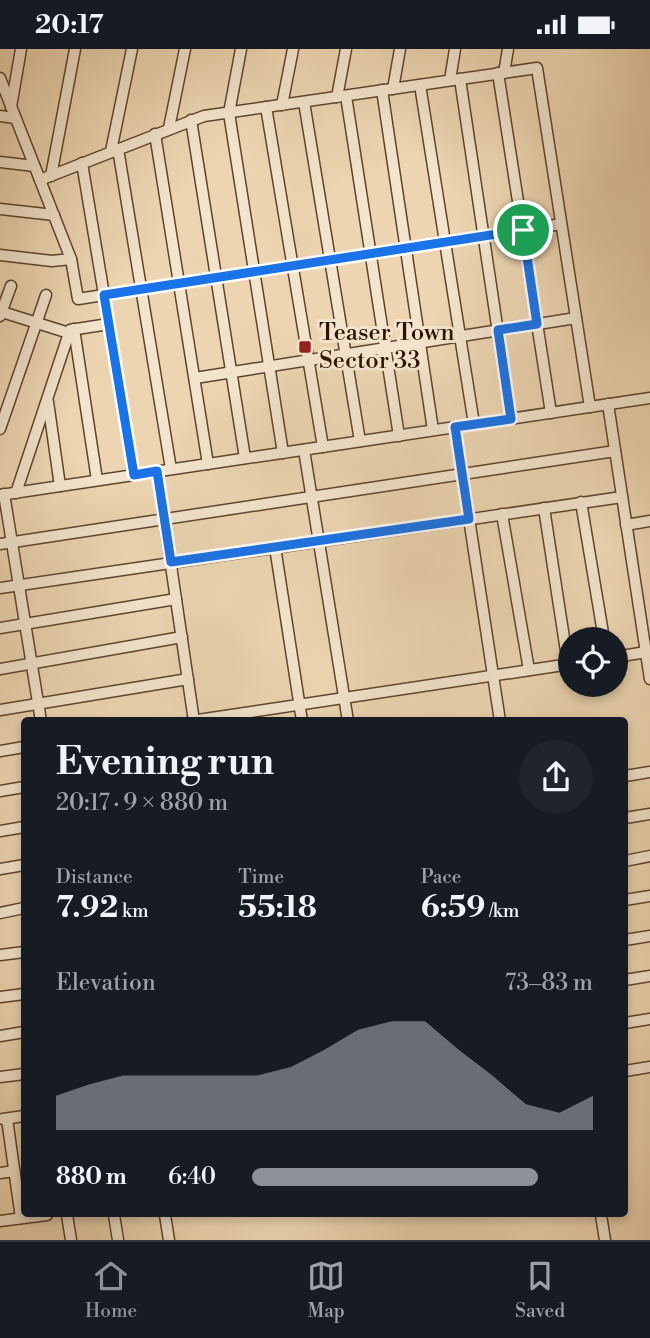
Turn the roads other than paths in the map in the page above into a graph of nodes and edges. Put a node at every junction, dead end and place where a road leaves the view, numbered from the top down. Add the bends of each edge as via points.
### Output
1 (21, 49) edge
2 (75, 49) edge
3 (132, 49) edge
4 (186, 49) edge
5 (241, 49) edge
6 (293, 49) edge
7 (346, 49) edge
8 (400, 49) edge
9 (455, 49) edge
10 (508, 49) edge
11 (501, 73) junction
12 (0, 78) edge
13 (455, 80) junction
14 (420, 85) junction
15 (388, 89) junction
16 (341, 96) junction
17 (304, 102) junction
18 (282, 105) junction
19 (266, 107) junction
20 (13, 113) junction
21 (229, 113) junction
22 (0, 116) edge
23 (191, 120) junction
24 (169, 128) junction
25 (155, 134) junction
26 (115, 150) junction
27 (0, 162) edge
28 (82, 163) junction
29 (34, 166) junction
30 (45, 178) junction
31 (0, 209) edge
32 (54, 215) junction
33 (561, 225) junction
34 (523, 230) junction
35 (484, 236) junction
36 (445, 242) junction
37 (406, 249) junction
38 (370, 254) junction
39 (0, 255) edge
40 (71, 259) junction
41 (330, 260) junction
42 (293, 266) junction
43 (255, 272) junction
44 (216, 278) junction
45 (180, 284) junction
46 (10, 286) dead end
47 (141, 290) junction
48 (46, 295) dead end
49 (104, 295) junction
50 (1, 314) edge
51 (576, 318) junction
52 (36, 323) junction
53 (109, 324) junction
54 (537, 324) junction
55 (498, 330) junction
56 (71, 331) junction
57 (460, 336) junction
58 (420, 342) junction
59 (385, 348) junction
60 (346, 355) junction
61 (308, 361) junction
62 (270, 366) junction
63 (231, 373) junction
64 (195, 379) junction
65 (650, 398) edge
66 (47, 399) junction
67 (608, 404) junction
68 (590, 407) junction
69 (551, 413) junction
70 (511, 419) junction
71 (474, 424) junction
72 (455, 427) junction
73 (0, 429) edge
74 (433, 430) junction
75 (399, 436) junction
76 (360, 441) junction
77 (323, 447) junction
78 (304, 450) junction
79 (615, 451) junction
80 (283, 453) junction
81 (245, 459) junction
82 (208, 464) junction
83 (171, 469) junction
84 (157, 471) junction
85 (134, 475) junction
86 (462, 475) junction
87 (97, 480) junction
88 (60, 486) junction
89 (7, 494) edge
90 (312, 496) junction
91 (622, 496) junction
92 (581, 502) junction
93 (544, 508) junction
94 (502, 514) junction
95 (469, 519) junction
96 (165, 520) junction
97 (650, 522) edge
98 (626, 525) junction
99 (319, 540) junction
100 (12, 542) junction
101 (0, 544) edge
102 (275, 547) junction
103 (171, 562) junction
104 (19, 585) junction
105 (0, 588) edge
106 (176, 599) junction
107 (25, 624) junction
108 (563, 627) edge
109 (602, 627) edge
110 (0, 628) edge
111 (182, 637) junction
112 (646, 652) junction
113 (628, 655) edge
114 (31, 664) junction
115 (558, 666) edge
116 (0, 669) edge
117 (529, 670) junction
118 (493, 675) junction
119 (188, 679) junction
120 (650, 679) edge
121 (345, 697) junction
122 (38, 704) junction
123 (300, 704) junction
124 (0, 710) edge
125 (40, 717) edge
126 (193, 717) edge
127 (218, 717) edge
128 (302, 717) edge
129 (348, 717) edge
130 (498, 717) edge
131 (21, 748) edge
132 (0, 751) edge
133 (650, 772) edge
134 (628, 776) edge
135 (21, 788) edge
136 (0, 791) edge
137 (650, 814) edge
138 (628, 818) edge
139 (21, 828) edge
140 (0, 831) edge
141 (650, 856) edge
142 (628, 860) edge
143 (21, 866) edge
144 (0, 869) edge
145 (650, 896) edge
146 (628, 900) edge
147 (21, 908) edge
148 (0, 912) edge
149 (650, 936) edge
150 (628, 940) edge
151 (21, 952) edge
152 (0, 955) edge
153 (650, 977) edge
154 (628, 980) edge
155 (21, 994) edge
156 (0, 997) edge
157 (650, 1019) edge
158 (628, 1023) edge
159 (21, 1032) edge
160 (0, 1035) edge
161 (650, 1067) edge
162 (628, 1071) edge
163 (21, 1074) edge
164 (0, 1077) edge
165 (21, 1116) edge
166 (3, 1119) edge
167 (14, 1171) junction
168 (0, 1173) edge
169 (30, 1217) edge
170 (67, 1217) edge
171 (114, 1217) edge
172 (165, 1217) edge
173 (601, 1217) edge
174 (21, 1218) junction
175 (0, 1221) edge
176 (72, 1240) edge
177 (118, 1240) edge
178 (169, 1240) edge
179 (605, 1240) edge

1 - 20 street
2 - 30 street
3 - 26 street
4 - 24 street
5 - 21 street
6 - 18 street
7 - 16 street
8 - 15 street
9 - 13 street
10 - 11 street
11 - 13 street
11 - 33 street via 537,68
11 - 34 street
12 - 20 street
13 - 14 street
13 - 35 street
14 - 15 street
14 - 36 street
15 - 16 street
15 - 37 street
16 - 17 street
16 - 38 street
17 - 18 street
17 - 41 street
18 - 19 street
19 - 21 street
19 - 42 street
20 - 22 street
20 - 29 street
21 - 23 street
21 - 43 street
23 - 24 street
23 - 44 street
24 - 25 street
25 - 26 street
25 - 45 street
26 - 28 street
26 - 47 street
27 - 29 street
28 - 30 street
28 - 49 street
29 - 30 street
30 - 32 street
31 - 32 street
32 - 40 street
33 - 34 street
33 - 51 street
34 - 35 street
34 - 54 street
35 - 36 street
35 - 55 street
36 - 37 street
36 - 57 street
37 - 38 street
37 - 58 street
38 - 41 street
38 - 59 street
39 - 40 street
40 - 49 street via 78,299
41 - 42 street
41 - 60 street
42 - 43 street
42 - 61 street
43 - 44 street
43 - 62 street
44 - 45 street
44 - 63 street
45 - 47 street
45 - 64 street
46 - 50 street
47 - 49 street
47 - 83 street
48 - 52 street
49 - 53 street
50 - 52 street
51 - 54 street
51 - 68 street
52 - 56 street
52 - 73 street
53 - 56 street
53 - 85 street
54 - 55 street
54 - 69 street
55 - 57 street
55 - 70 street
56 - 66 street
56 - 87 street
57 - 58 street
57 - 71 street
58 - 59 street
58 - 74 street
59 - 60 street
59 - 75 street
60 - 61 street
60 - 76 street
61 - 62 street
61 - 77 street
62 - 63 street
62 - 80 street
63 - 64 street
63 - 81 street
64 - 82 street
65 - 67 street
66 - 88 street
66 - 89 street
67 - 68 street
67 - 79 street
68 - 69 street
69 - 70 street
70 - 71 street
71 - 72 street
72 - 74 street
72 - 86 street
74 - 75 street
75 - 76 street
76 - 77 street
77 - 78 street
78 - 80 street
78 - 90 street
79 - 86 street
79 - 91 street
80 - 81 street
81 - 82 street
82 - 83 street
83 - 84 street
84 - 85 street
84 - 96 street
85 - 87 street
86 - 90 street
86 - 95 street
87 - 88 street
88 - 89 street
89 - 100 street
90 - 96 street
90 - 99 street
91 - 92 street
91 - 98 street
92 - 93 street
92 - 109 street
93 - 94 street
93 - 108 street
94 - 95 street
94 - 117 street
95 - 99 street
95 - 118 street
96 - 100 street
96 - 103 street
97 - 98 street
98 - 112 street
99 - 102 street
99 - 121 street
100 - 101 street
100 - 104 street
102 - 103 street
102 - 123 street
103 - 104 street
103 - 106 street
104 - 105 street
104 - 107 street
106 - 107 street
106 - 111 street
107 - 110 street
107 - 114 street
111 - 114 street
111 - 119 street
112 - 113 street
112 - 120 street
114 - 116 street
114 - 122 street
115 - 117 street
117 - 118 street
118 - 121 street
118 - 130 street
119 - 122 street
119 - 126 street
121 - 123 street
121 - 129 street
122 - 124 street
122 - 125 street
123 - 127 street
123 - 128 street
131 - 132 street
133 - 134 street
135 - 136 street
137 - 138 street
139 - 140 street
141 - 142 street
143 - 144 street
145 - 146 street
147 - 148 street
149 - 150 street
151 - 152 street
153 - 154 street
155 - 156 street
157 - 158 street
159 - 160 street
161 - 162 street
163 - 164 street
165 - 166 street
166 - 167 street
167 - 168 street
167 - 174 street
169 - 174 street
170 - 176 street
171 - 177 street
172 - 178 street
173 - 179 street
174 - 175 street

